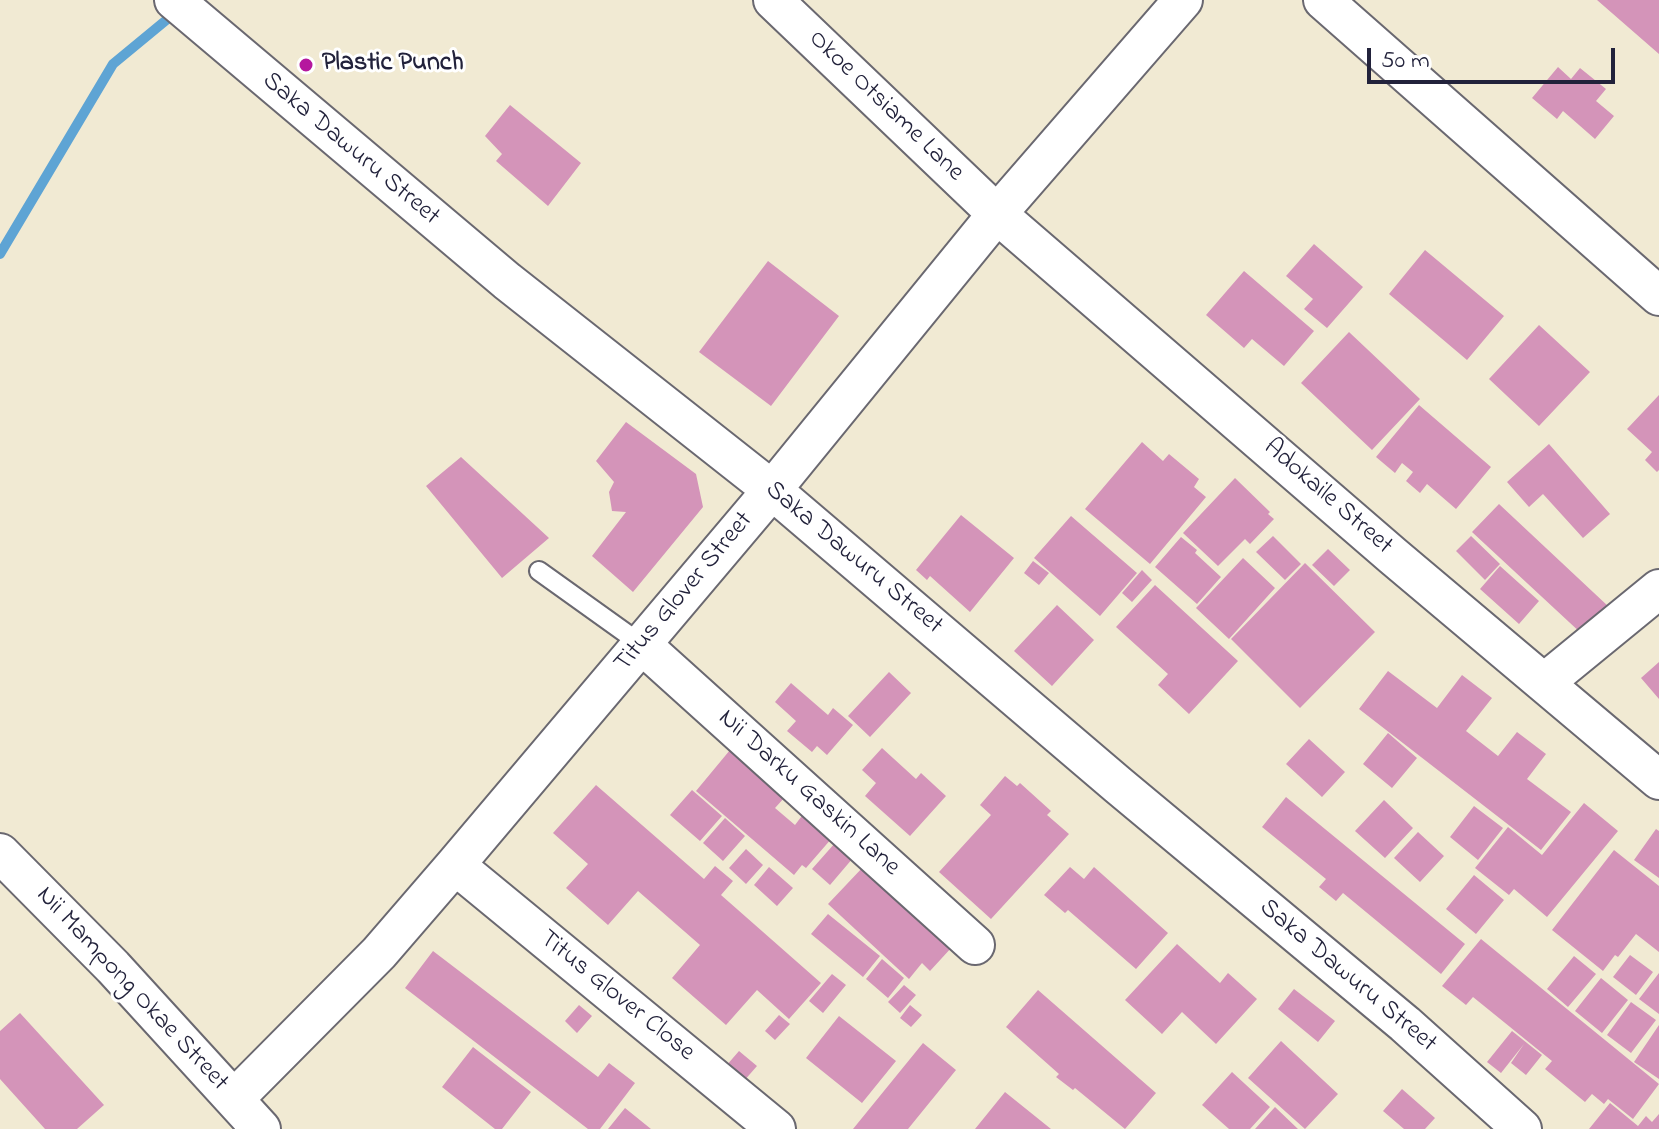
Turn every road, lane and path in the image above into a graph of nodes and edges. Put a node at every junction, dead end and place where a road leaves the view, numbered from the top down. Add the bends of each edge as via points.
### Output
1 (174, 0) edge
2 (773, 0) edge
3 (1183, 0) edge
4 (1323, 0) edge
5 (997, 214) junction
6 (1659, 296) edge
7 (772, 490) junction
8 (539, 571) dead end
9 (1659, 589) edge
10 (641, 644) junction
11 (1544, 683) junction
12 (1659, 780) edge
13 (0, 853) edge
14 (455, 865) junction
15 (975, 945) dead end
16 (234, 1099) junction
17 (261, 1129) edge
18 (776, 1129) edge
19 (1522, 1129) edge

1 - 7 street, Saka Dawuru Street via 507,281
2 - 5 street, Okoe Otsiame Lane
3 - 5 street, Titus Glover Street
4 - 6 street
5 - 7 street, Titus Glover Street
5 - 11 street, Adokaile Street
7 - 10 street, Titus Glover Street
7 - 19 street, Saka Dawuru Street via 1405,1024
8 - 10 lane
9 - 11 street
10 - 14 street, Titus Glover Street
10 - 15 street, Nii Darku Gaskin Lane
11 - 12 street, Adokaile Street
13 - 16 street, Nii Mampong Okae Street
14 - 16 street, Titus Glover Street via 379,953
14 - 18 street, Titus Glover Close
16 - 17 street, Nii Mampong Okae Street

